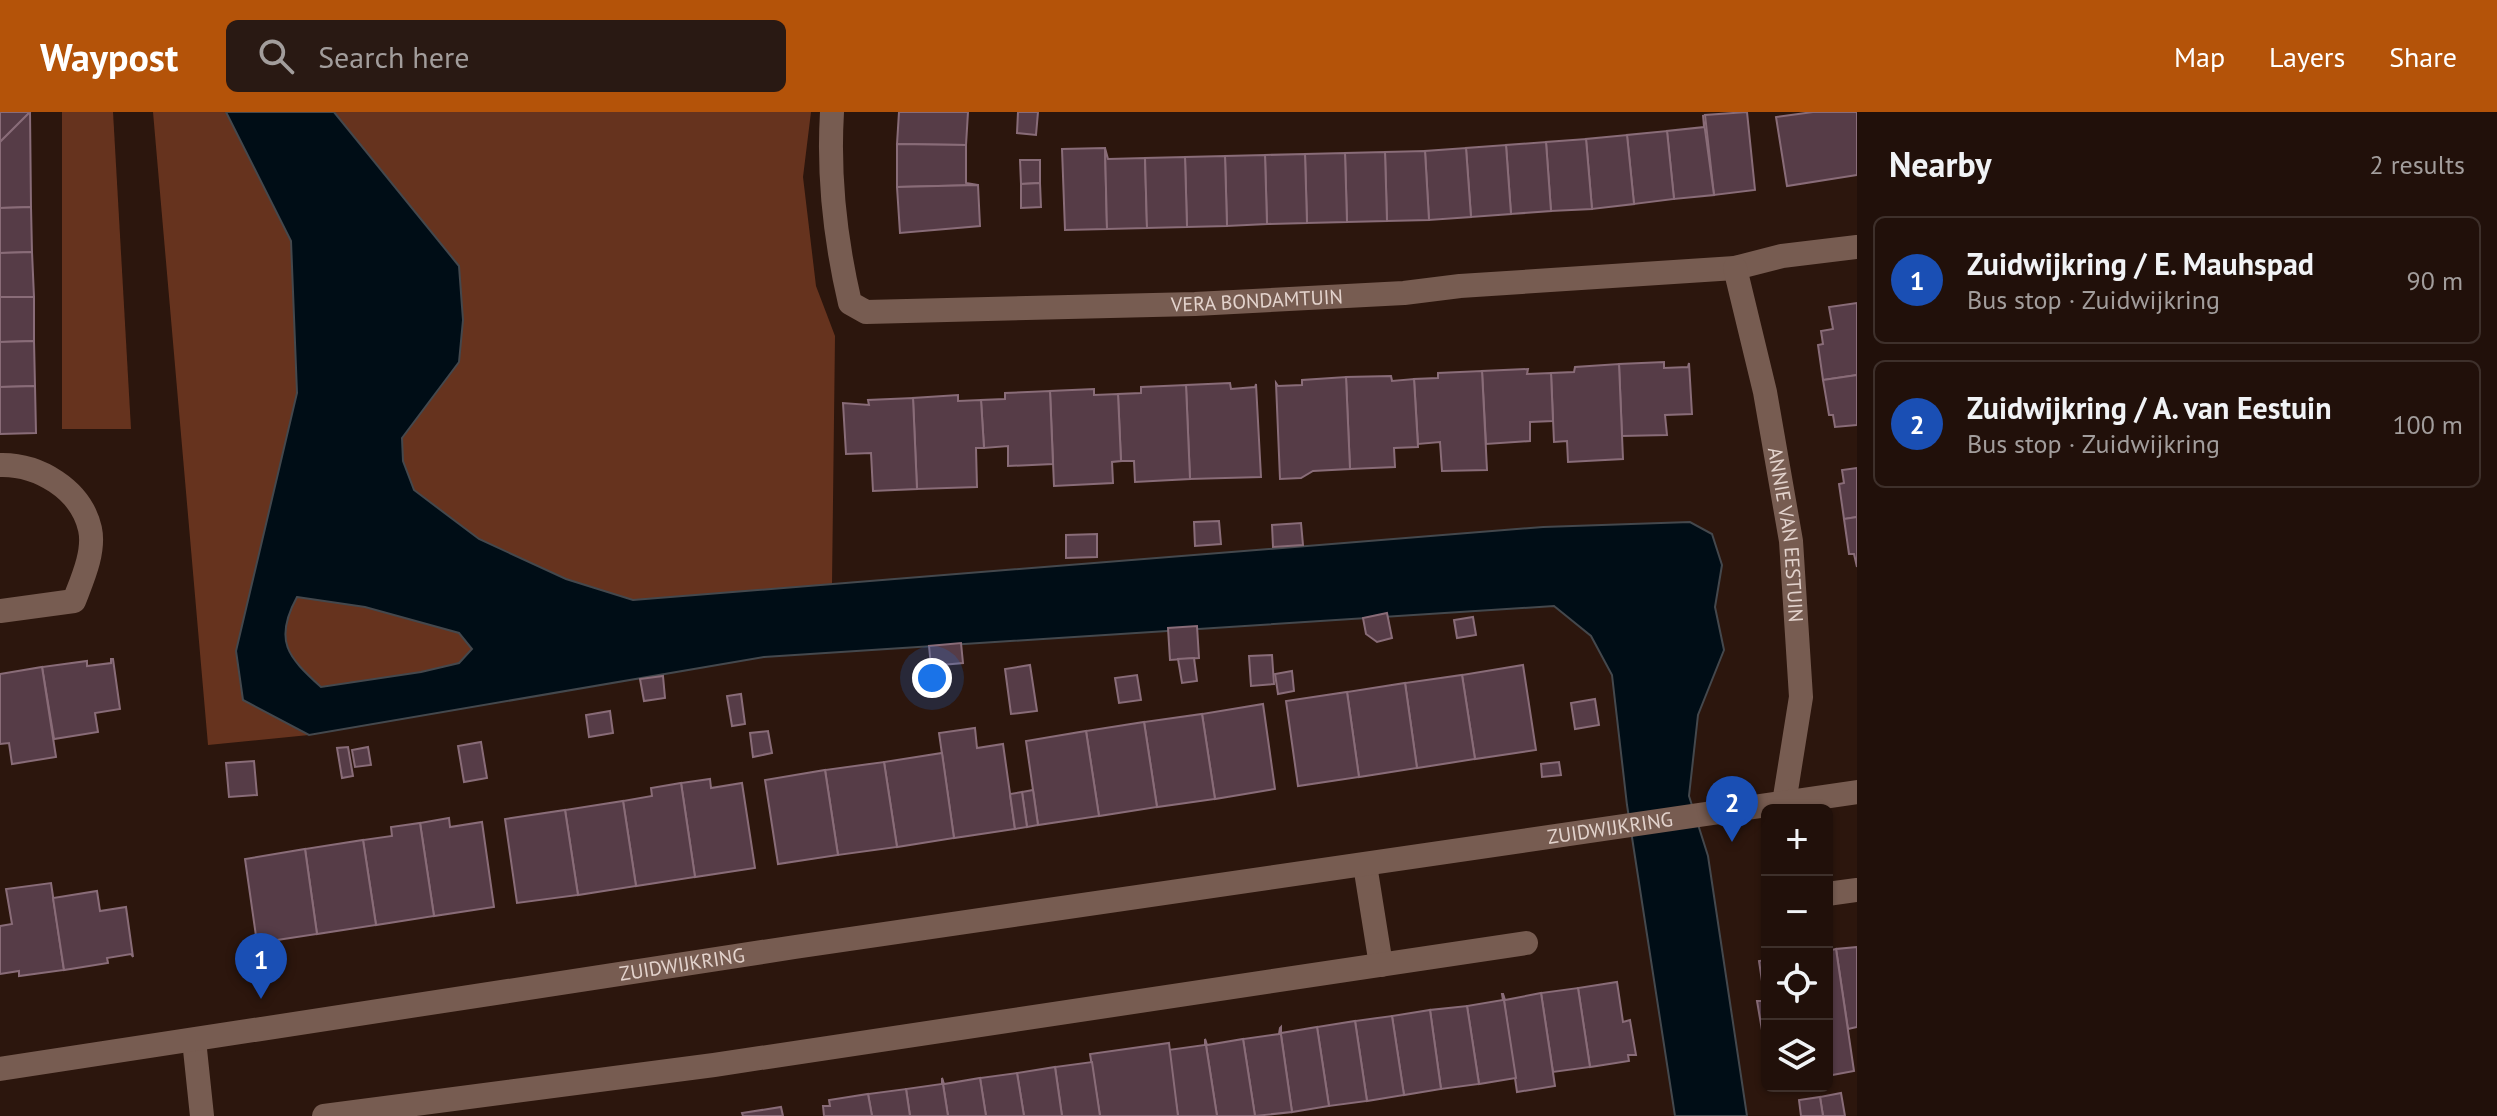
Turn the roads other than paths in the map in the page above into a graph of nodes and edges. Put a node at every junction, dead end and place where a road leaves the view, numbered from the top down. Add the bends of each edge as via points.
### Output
1 (832, 112) edge
2 (1857, 247) edge
3 (1735, 268) junction
4 (0, 465) edge
5 (0, 611) edge
6 (1857, 792) edge
7 (1784, 803) junction
8 (1365, 865) junction
9 (1857, 890) edge
10 (1833, 893) edge
11 (1526, 943) dead end
12 (1381, 965) junction
13 (194, 1040) junction
14 (0, 1069) edge
15 (202, 1116) edge
16 (324, 1116) edge

1 - 3 street, VERA BONDAMTUIN via 834,233 850,303 866,312 1276,301
2 - 3 street, VERA BONDAMTUIN
3 - 7 street, ANNIE VAN EESTUIN via 1765,392 1791,541 1801,697
4 - 5 street via 17,465 61,483 80,506 90,530 87,565 74,601
6 - 7 street, ZUIDWIJKRING
7 - 8 street, ZUIDWIJKRING
8 - 12 street
8 - 13 street, ZUIDWIJKRING
9 - 10 street
11 - 12 street
12 - 16 street via 714,1065
13 - 14 street, ZUIDWIJKRING
13 - 15 street

